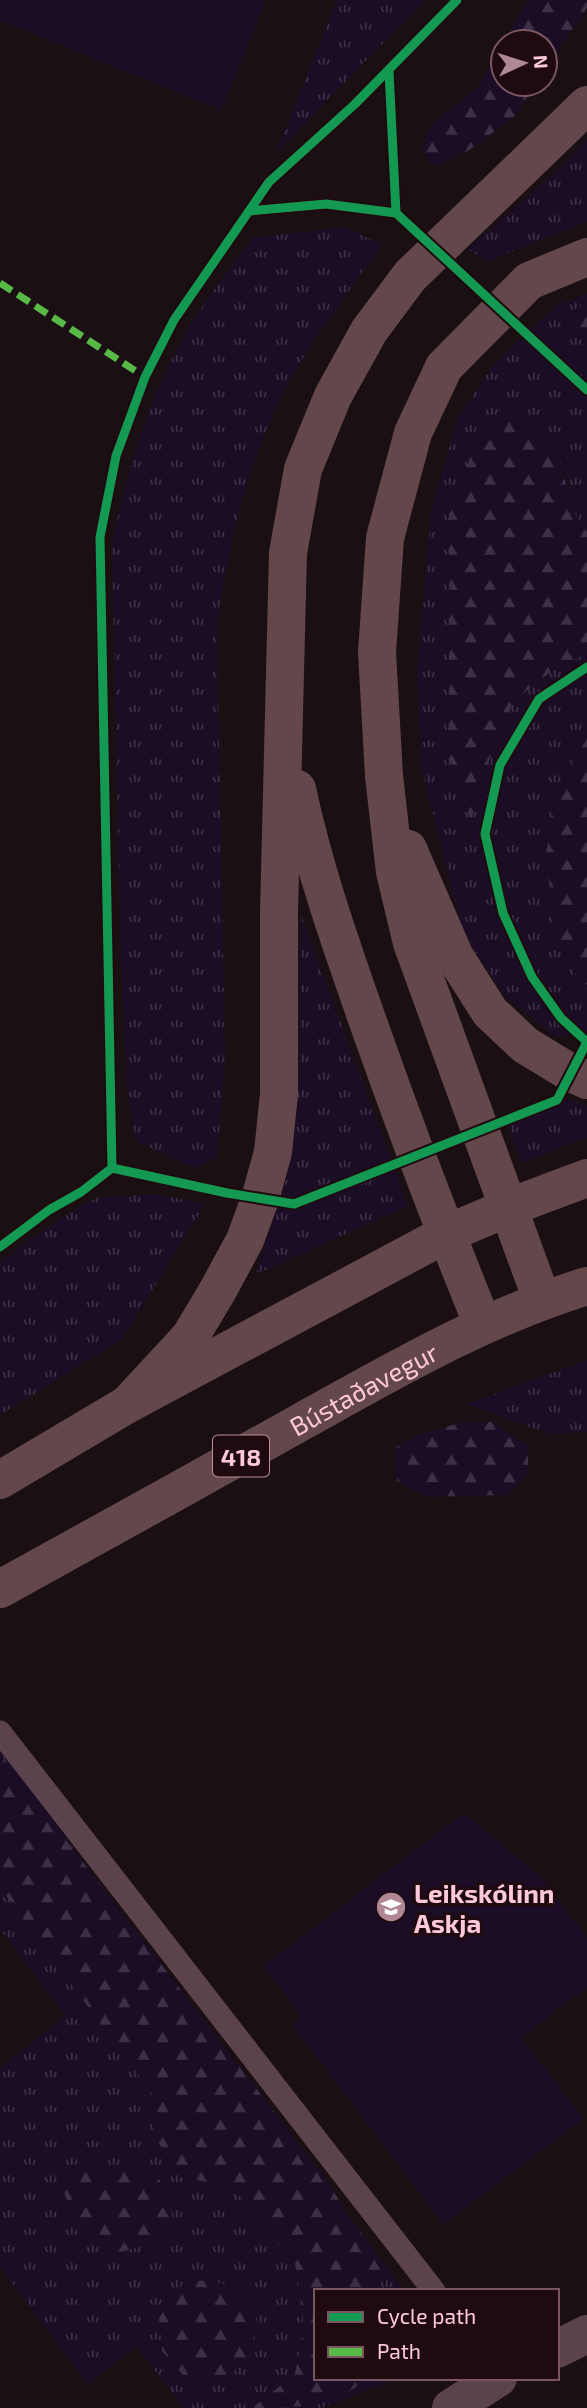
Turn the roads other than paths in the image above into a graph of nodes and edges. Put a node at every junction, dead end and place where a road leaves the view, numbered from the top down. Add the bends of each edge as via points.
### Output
1 (587, 105) edge
2 (587, 257) edge
3 (284, 728) junction
4 (384, 776) junction
5 (587, 1080) edge
6 (587, 1178) edge
7 (507, 1208) junction
8 (446, 1234) junction
9 (587, 1286) edge
10 (542, 1300) junction
11 (483, 1325) junction
12 (128, 1404) junction
13 (0, 1480) edge
14 (0, 1589) edge
15 (0, 1732) edge
16 (432, 2289) edge
17 (587, 2334) edge
18 (559, 2348) edge
19 (495, 2380) edge
20 (451, 2408) edge

1 - 3 main road via 410,276 369,331 333,396 303,469 288,553
2 - 4 main road via 529,281 444,367 413,433 385,538 377,652
3 - 8 main road via 308,838 333,921
3 - 12 main road via 279,1094 273,1152 245,1240 218,1290 190,1337
4 - 5 main road via 413,862 455,957 490,1012 525,1045
4 - 7 main road via 395,872 412,943
6 - 7 main road
7 - 8 main road
7 - 10 main road
8 - 11 main road
8 - 12 main road
9 - 10 main road, Bústaðavegur / 418
10 - 11 main road, Bústaðavegur / 418
11 - 14 main road, Bústaðavegur / 418
12 - 13 main road
15 - 16 lane
17 - 18 street
19 - 20 street

